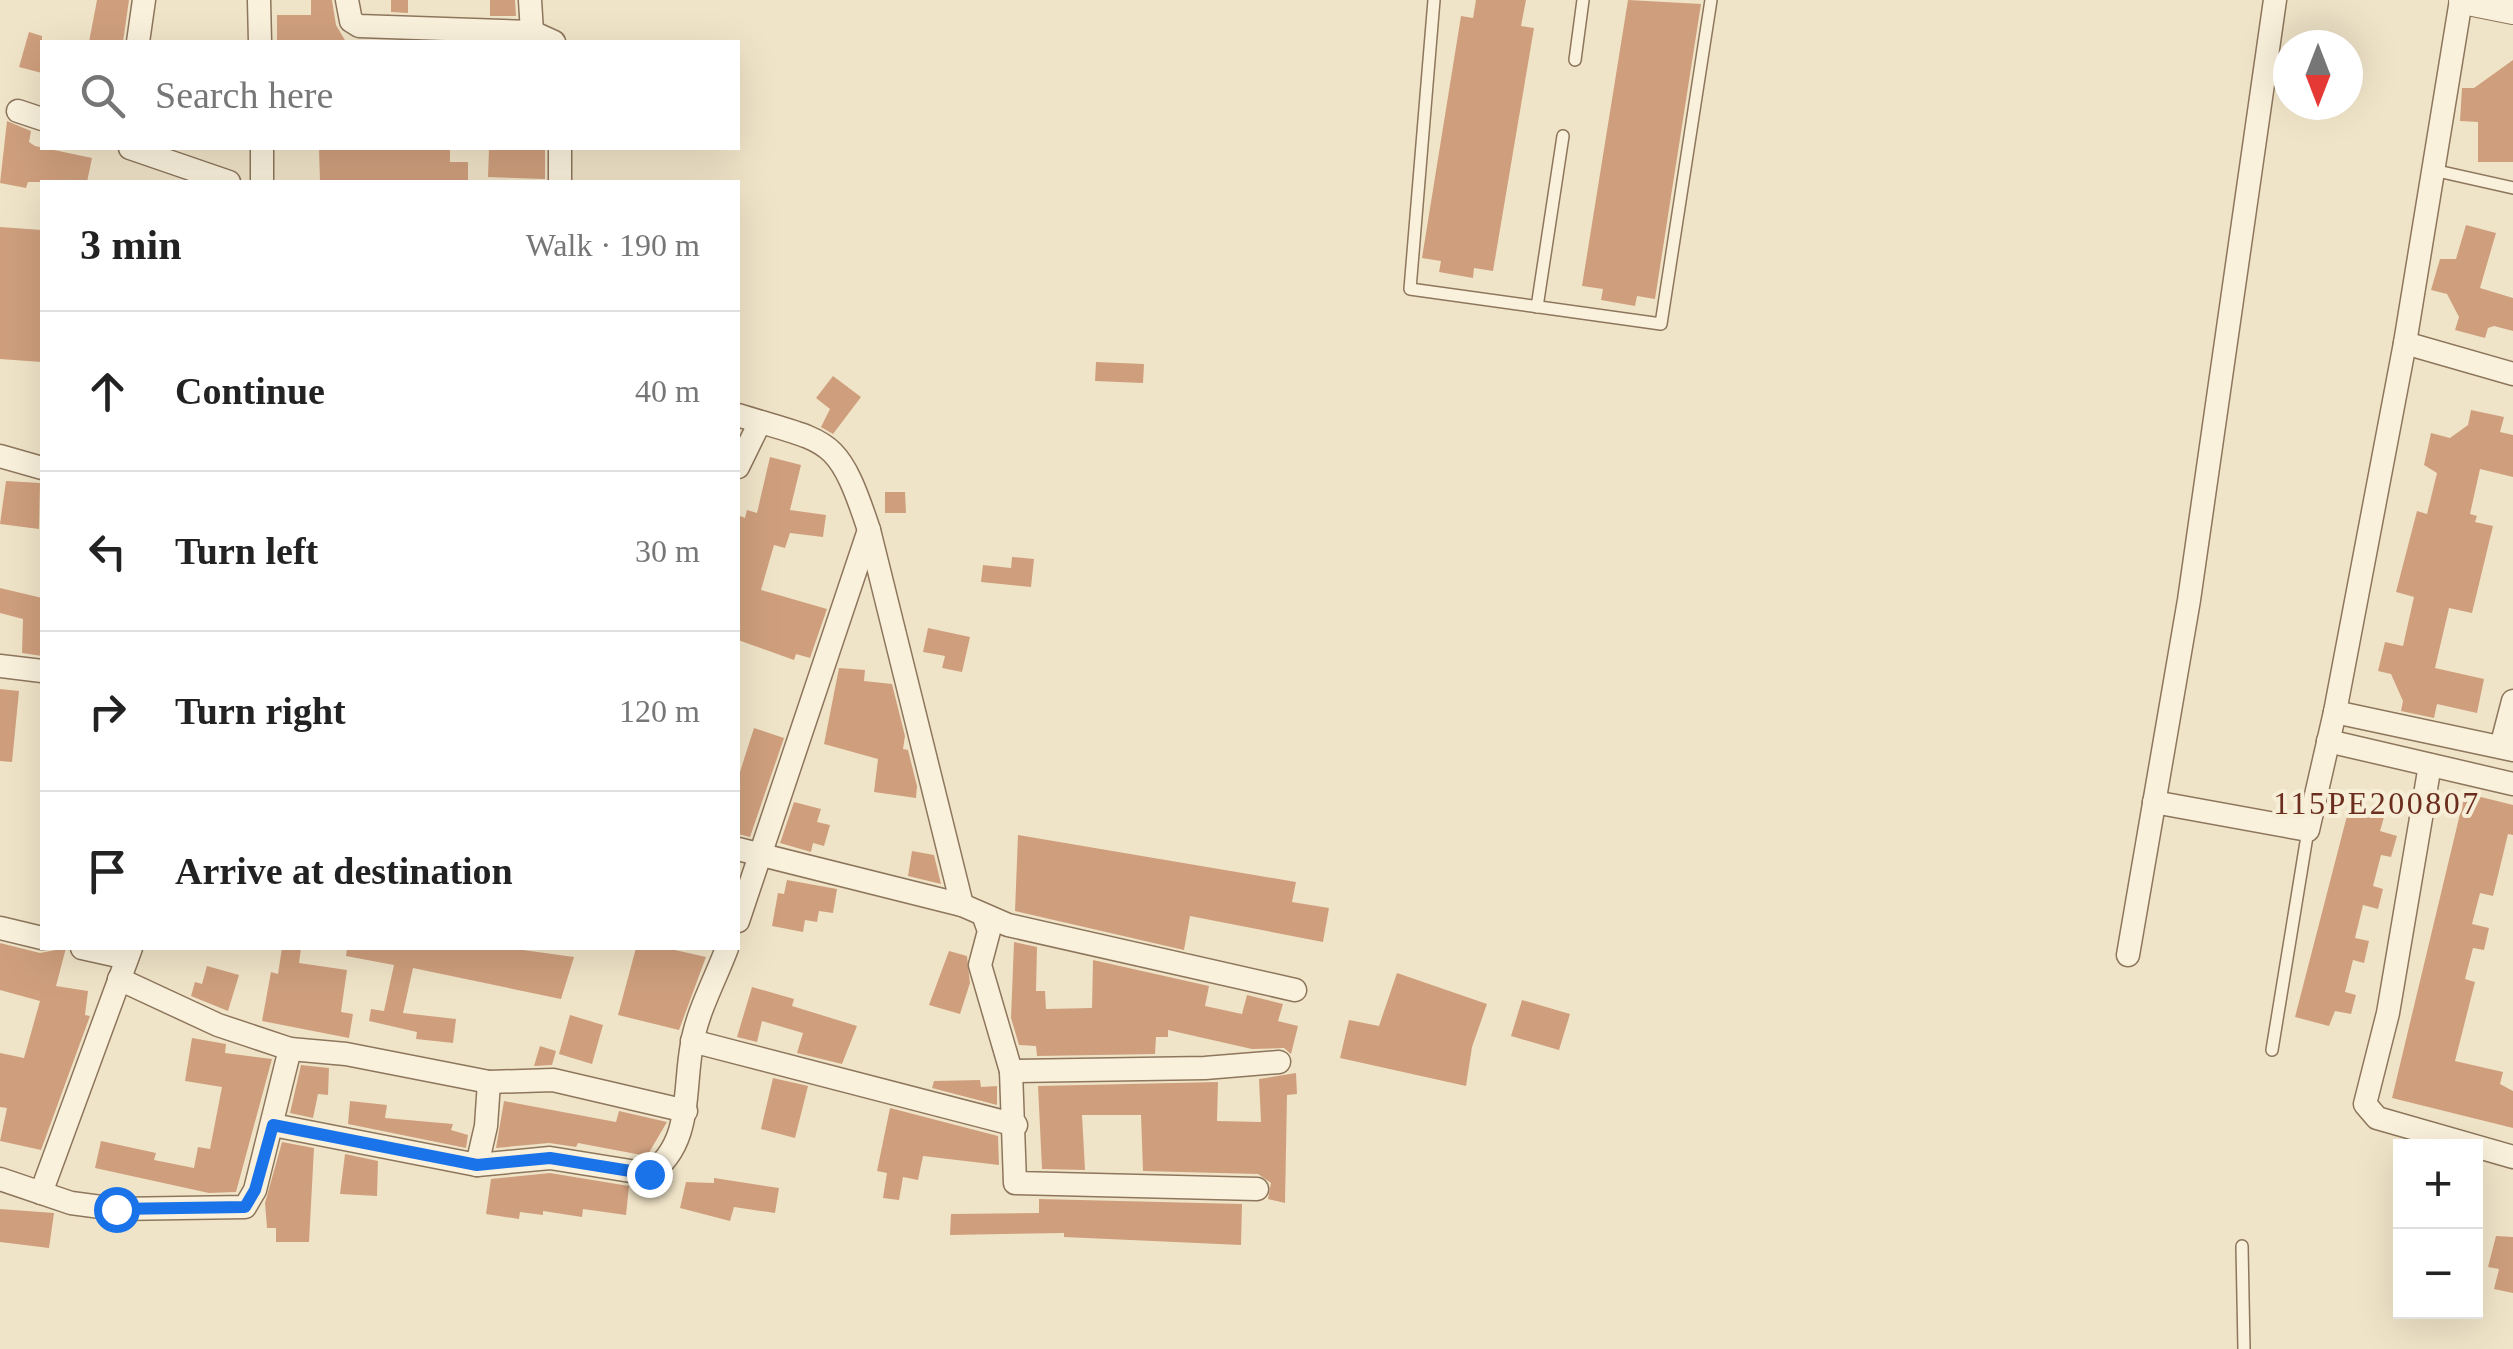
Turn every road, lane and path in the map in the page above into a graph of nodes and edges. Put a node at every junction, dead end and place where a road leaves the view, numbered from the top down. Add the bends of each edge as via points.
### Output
1 (144, 0) edge
2 (260, 0) edge
3 (347, 0) edge
4 (530, 0) edge
5 (1434, 0) edge
6 (1583, 0) edge
7 (1711, 0) edge
8 (2274, 0) edge
9 (2462, 0) edge
10 (2513, 10) edge
11 (543, 37) edge
12 (138, 40) edge
13 (260, 40) edge
14 (1575, 60) dead end
15 (18, 111) dead end
16 (40, 118) edge
17 (1562, 136) dead end
18 (135, 150) edge
19 (262, 150) edge
20 (560, 150) edge
21 (2433, 170) junction
22 (196, 177) edge
23 (262, 180) edge
24 (560, 180) edge
25 (2513, 188) edge
26 (1537, 307) junction
27 (2404, 343) junction
28 (2513, 374) edge
29 (749, 419) edge
30 (0, 456) edge
31 (740, 457) edge
32 (40, 467) edge
33 (869, 530) junction
34 (0, 666) edge
35 (40, 671) edge
36 (2513, 701) edge
37 (2335, 712) junction
38 (2328, 741) junction
39 (2507, 749) edge
40 (2430, 765) junction
41 (2513, 784) edge
42 (2154, 802) junction
43 (2308, 830) junction
44 (740, 849) edge
45 (763, 855) junction
46 (962, 905) junction
47 (740, 916) edge
48 (984, 916) junction
49 (0, 928) edge
50 (40, 938) edge
51 (88, 950) edge
52 (727, 950) edge
53 (2128, 955) dead end
54 (126, 962) edge
55 (1295, 990) dead end
56 (692, 1041) junction
57 (290, 1050) junction
58 (2272, 1050) dead end
59 (1279, 1062) dead end
60 (1010, 1072) junction
61 (488, 1082) junction
62 (686, 1111) junction
63 (273, 1125) junction
64 (1016, 1125) junction
65 (2513, 1157) edge
66 (477, 1165) junction
67 (0, 1180) edge
68 (1257, 1189) dead end
69 (41, 1193) junction
70 (2242, 1246) dead end
71 (2244, 1349) edge

1 - 12 street
2 - 13 street
3 - 11 street via 351,20 360,26
4 - 11 street
5 - 26 lane via 1410,289
6 - 14 lane
7 - 26 lane via 1661,324
8 - 42 street
9 - 10 street
9 - 21 street
15 - 16 street
17 - 26 lane
18 - 22 street
19 - 23 street
20 - 24 street
21 - 25 lane
21 - 27 street
27 - 28 street
27 - 37 street
29 - 31 street
29 - 33 street via 822,442 839,456
30 - 32 street
33 - 45 street
33 - 46 street
34 - 35 street
36 - 39 street
37 - 38 street
37 - 39 street
38 - 40 street
38 - 43 street
40 - 41 street
40 - 65 street via 2388,1013 2365,1104 2377,1118
42 - 43 street
42 - 53 street
43 - 58 lane
44 - 45 street
45 - 46 street
45 - 47 street
46 - 48 street
48 - 55 street
48 - 60 street via 989,931 980,966
49 - 50 street
51 - 54 street
52 - 56 street
54 - 57 street via 218,1025
54 - 69 street
56 - 62 street
56 - 64 street
57 - 61 street
57 - 63 street
59 - 60 street
60 - 64 street
61 - 62 street via 553,1080
61 - 66 street
62 - 66 street via 668,1160 649,1174 550,1158
63 - 66 street
63 - 69 street via 245,1207 116,1209
64 - 68 street via 1015,1182
67 - 69 street
70 - 71 lane

